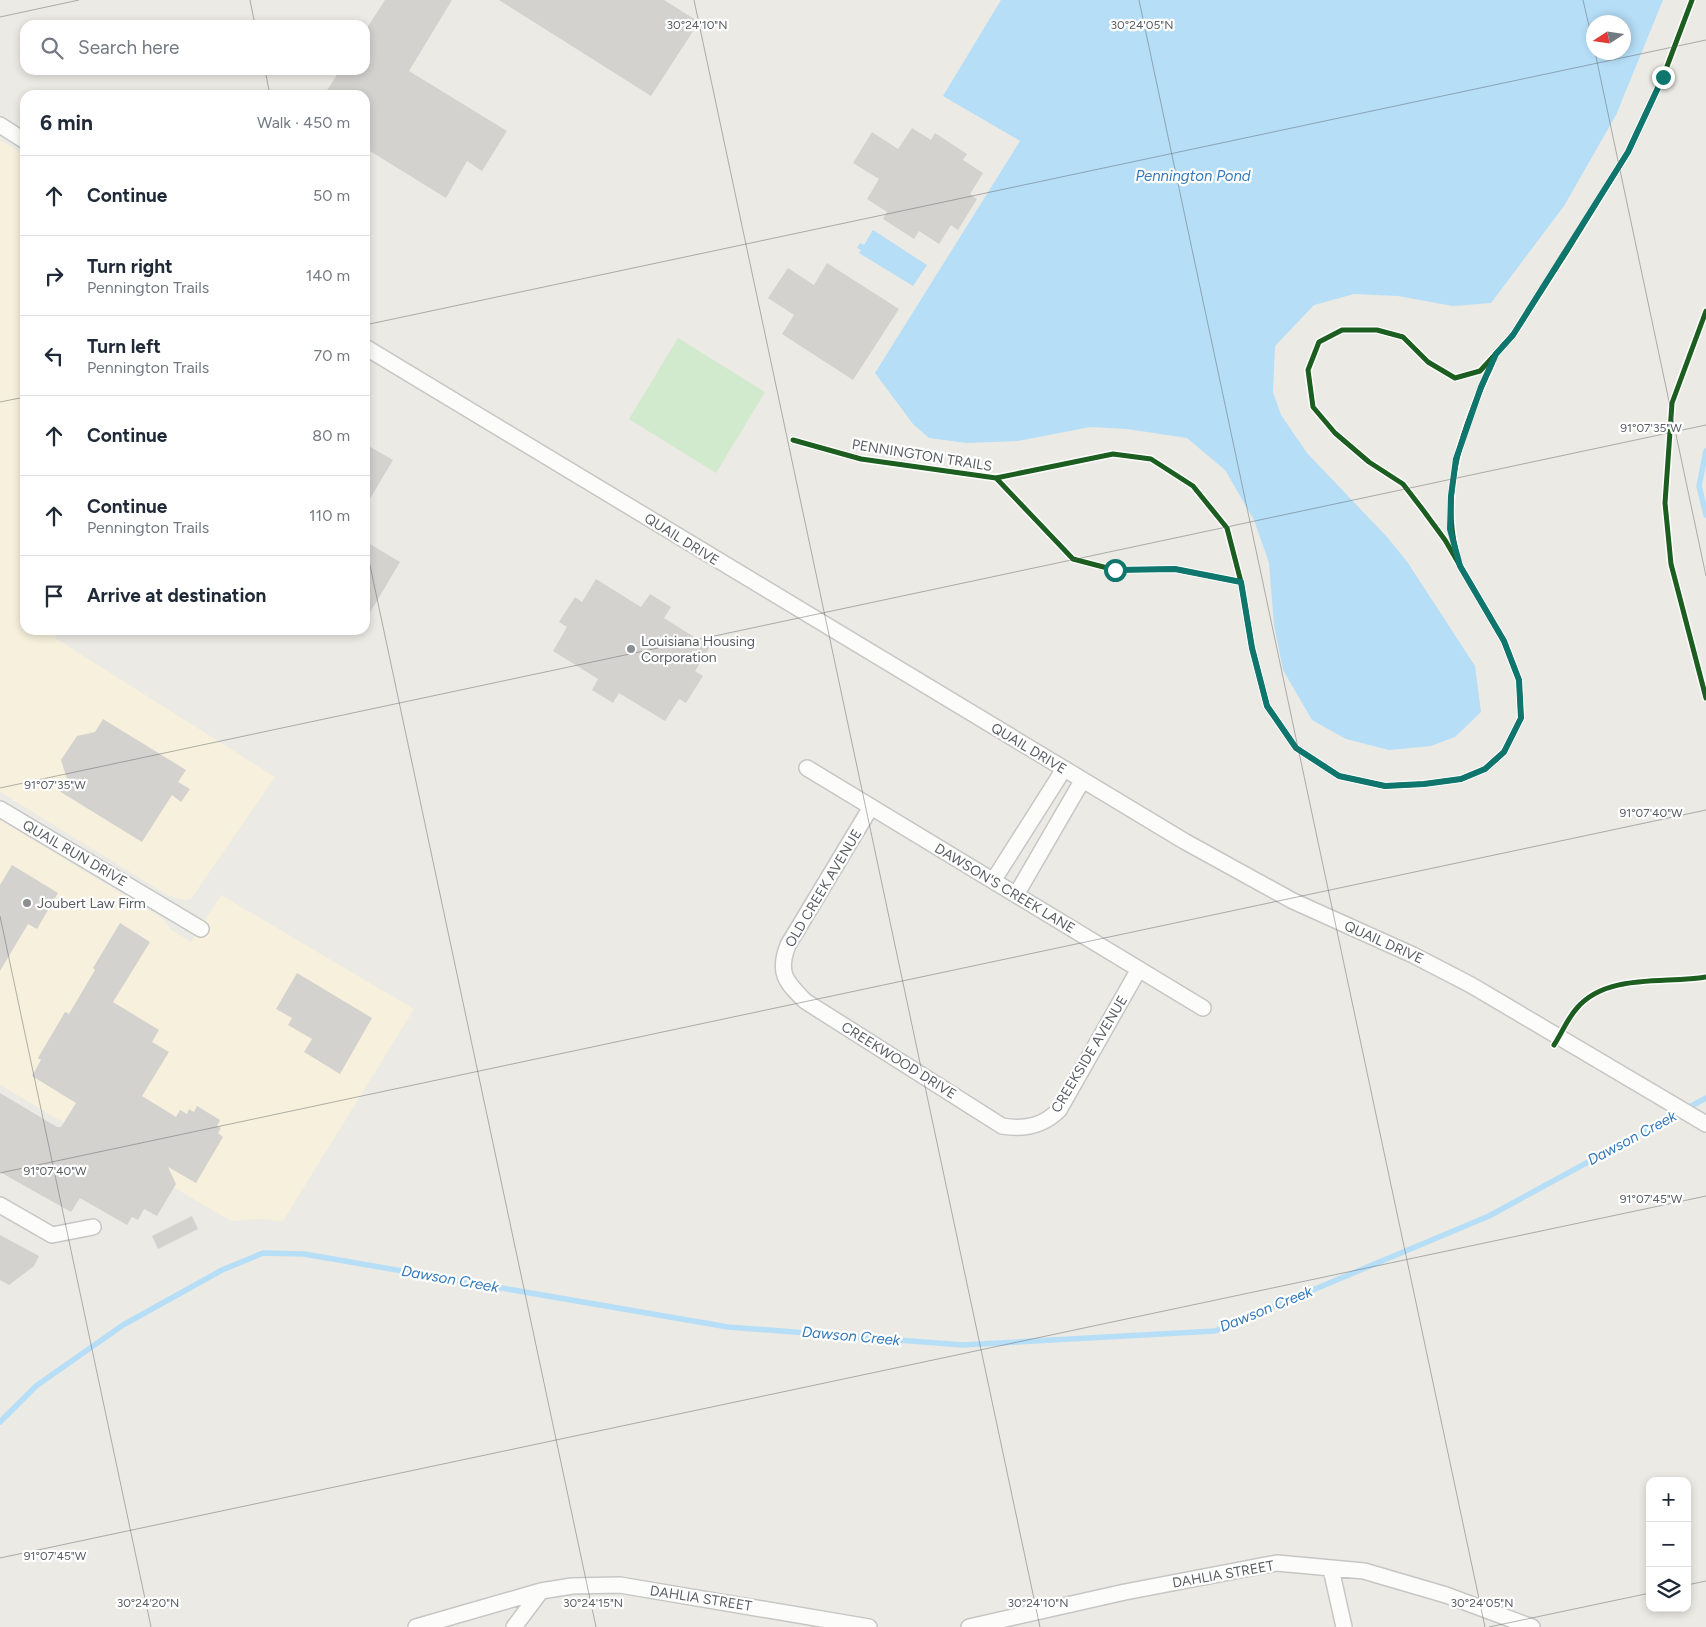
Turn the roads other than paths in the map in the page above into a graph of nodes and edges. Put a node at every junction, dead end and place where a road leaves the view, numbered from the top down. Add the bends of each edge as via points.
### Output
1 (0, 125) edge
2 (20, 137) edge
3 (370, 350) edge
4 (807, 768) dead end
5 (1064, 769) junction
6 (1082, 780) junction
7 (871, 807) junction
8 (0, 809) edge
9 (993, 881) junction
10 (1016, 894) junction
11 (201, 929) dead end
12 (1139, 969) junction
13 (783, 971) joint
14 (1203, 1008) dead end
15 (1706, 1124) edge
16 (1028, 1128) joint
17 (0, 1205) edge
18 (94, 1227) dead end
19 (1330, 1569) junction
20 (541, 1591) junction
21 (416, 1627) edge
22 (514, 1627) edge
23 (869, 1627) edge
24 (969, 1627) edge
25 (1344, 1627) edge
26 (1532, 1627) edge

1 - 2 street
3 - 5 street, QUAIL DRIVE
4 - 7 street, DAWSON'S CREEK LANE
5 - 6 street, QUAIL DRIVE
5 - 9 street
6 - 10 street
6 - 15 street, QUAIL DRIVE via 1260,884 1463,980
7 - 9 street, DAWSON'S CREEK LANE
7 - 13 street, OLD CREEK AVENUE via 788,946
8 - 11 street, QUAIL RUN DRIVE
9 - 10 street, DAWSON'S CREEK LANE
10 - 12 street, DAWSON'S CREEK LANE
12 - 14 street, DAWSON'S CREEK LANE
12 - 16 street, CREEKSIDE AVENUE via 1059,1110 1051,1118
13 - 16 street, CREEKWOOD DRIVE via 788,984 805,1001 1002,1126
17 - 18 street via 52,1234
19 - 24 street, DAHLIA STREET via 1276,1563
19 - 25 street
19 - 26 street, DAHLIA STREET via 1364,1570 1446,1595
20 - 21 street, DAHLIA STREET
20 - 22 street
20 - 23 street, DAHLIA STREET via 572,1586 620,1586

